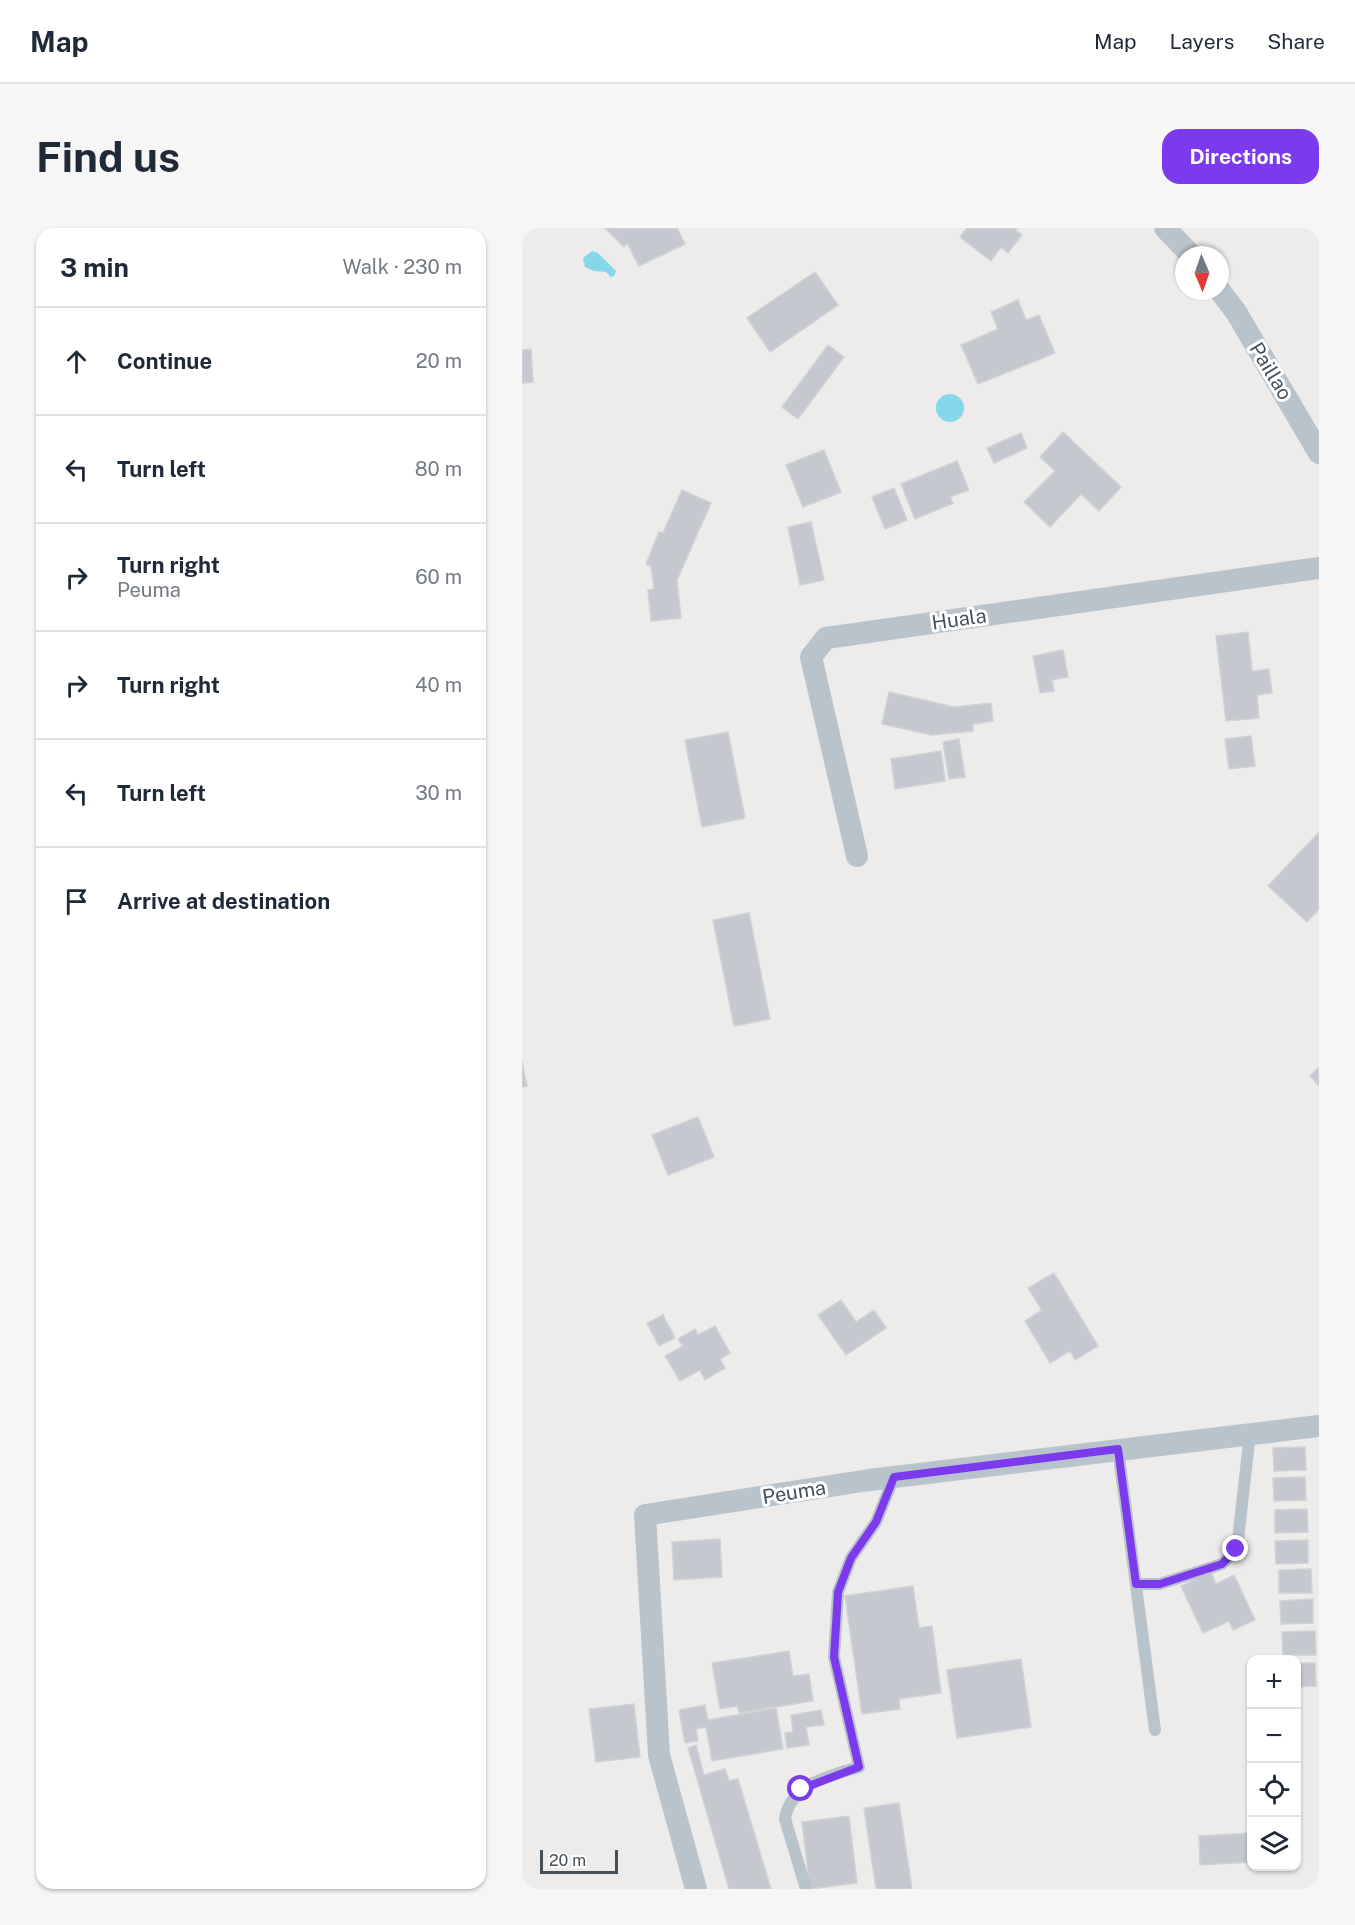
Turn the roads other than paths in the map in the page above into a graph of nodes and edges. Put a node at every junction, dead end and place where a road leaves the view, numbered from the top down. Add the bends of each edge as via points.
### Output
1 (1165, 228) edge
2 (1182, 246) edge
3 (1227, 300) edge
4 (1319, 453) edge
5 (1319, 568) edge
6 (857, 856) dead end
7 (1319, 1426) edge
8 (1250, 1433) junction
9 (1118, 1449) junction
10 (894, 1477) junction
11 (1136, 1584) junction
12 (1155, 1730) dead end
13 (696, 1889) edge
14 (806, 1889) edge

1 - 2 street
3 - 4 street, Paillao
5 - 6 street, Huala via 826,638 811,657
7 - 8 street, Peuma
8 - 9 street, Peuma
8 - 11 lane via 1236,1549 1222,1564 1160,1584
9 - 10 street, Peuma
9 - 11 lane
10 - 13 street, Peuma via 645,1515 659,1755
10 - 14 lane via 876,1522 851,1558 838,1592 834,1657 859,1767 801,1789 786,1808 785,1819
11 - 12 lane

